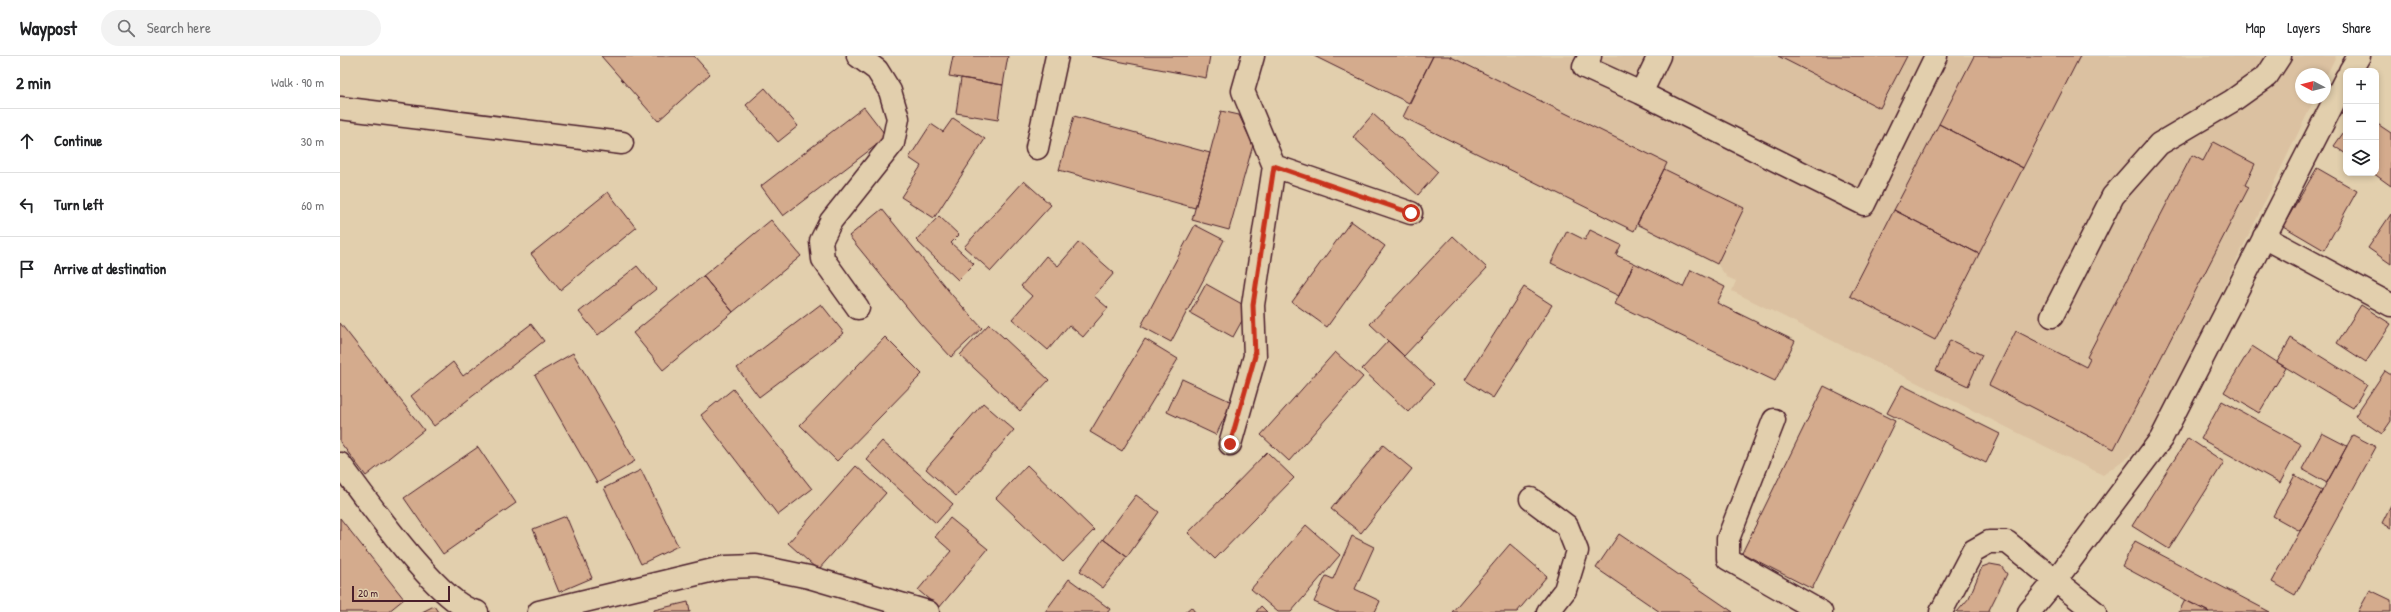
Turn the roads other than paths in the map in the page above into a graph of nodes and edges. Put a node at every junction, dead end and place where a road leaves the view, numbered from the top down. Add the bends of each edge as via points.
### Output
1 (858, 56) edge
2 (1058, 56) edge
3 (1253, 56) edge
4 (1590, 56) edge
5 (1658, 56) edge
6 (1936, 56) edge
7 (2280, 56) edge
8 (2359, 56) edge
9 (2352, 68) edge
10 (2343, 84) edge
11 (1640, 93) junction
12 (340, 108) edge
13 (622, 143) dead end
14 (1037, 148) dead end
15 (1274, 166) junction
16 (1411, 213) dead end
17 (2264, 237) junction
18 (2391, 305) edge
19 (858, 308) dead end
20 (2052, 316) dead end
21 (1774, 420) dead end
22 (1230, 444) dead end
23 (340, 464) edge
24 (1531, 499) dead end
25 (2055, 581) junction
26 (477, 612) edge
27 (539, 612) edge
28 (928, 612) edge
29 (1548, 612) edge
30 (1821, 612) edge
31 (1941, 612) edge
32 (2028, 612) edge
33 (2095, 612) edge

1 - 19 street via 876,70 890,92 898,118 893,143 831,221 821,240 823,259
2 - 14 street
3 - 15 street via 1243,91
4 - 11 street via 1584,67
5 - 11 street
6 - 11 street via 1864,204
7 - 20 street via 2267,76 2232,101 2159,144 2113,196
8 - 9 street
10 - 17 street
12 - 13 street
15 - 16 street
15 - 22 street via 1253,305 1255,356
17 - 18 street
17 - 25 street via 2161,439
21 - 30 street via 1728,539 1728,559
23 - 26 street via 425,573 454,602
24 - 29 street via 1566,526 1577,551 1565,590
25 - 31 street via 2007,542 1989,542 1973,551
25 - 32 street
25 - 33 street
27 - 28 street via 726,567 756,566 809,577

